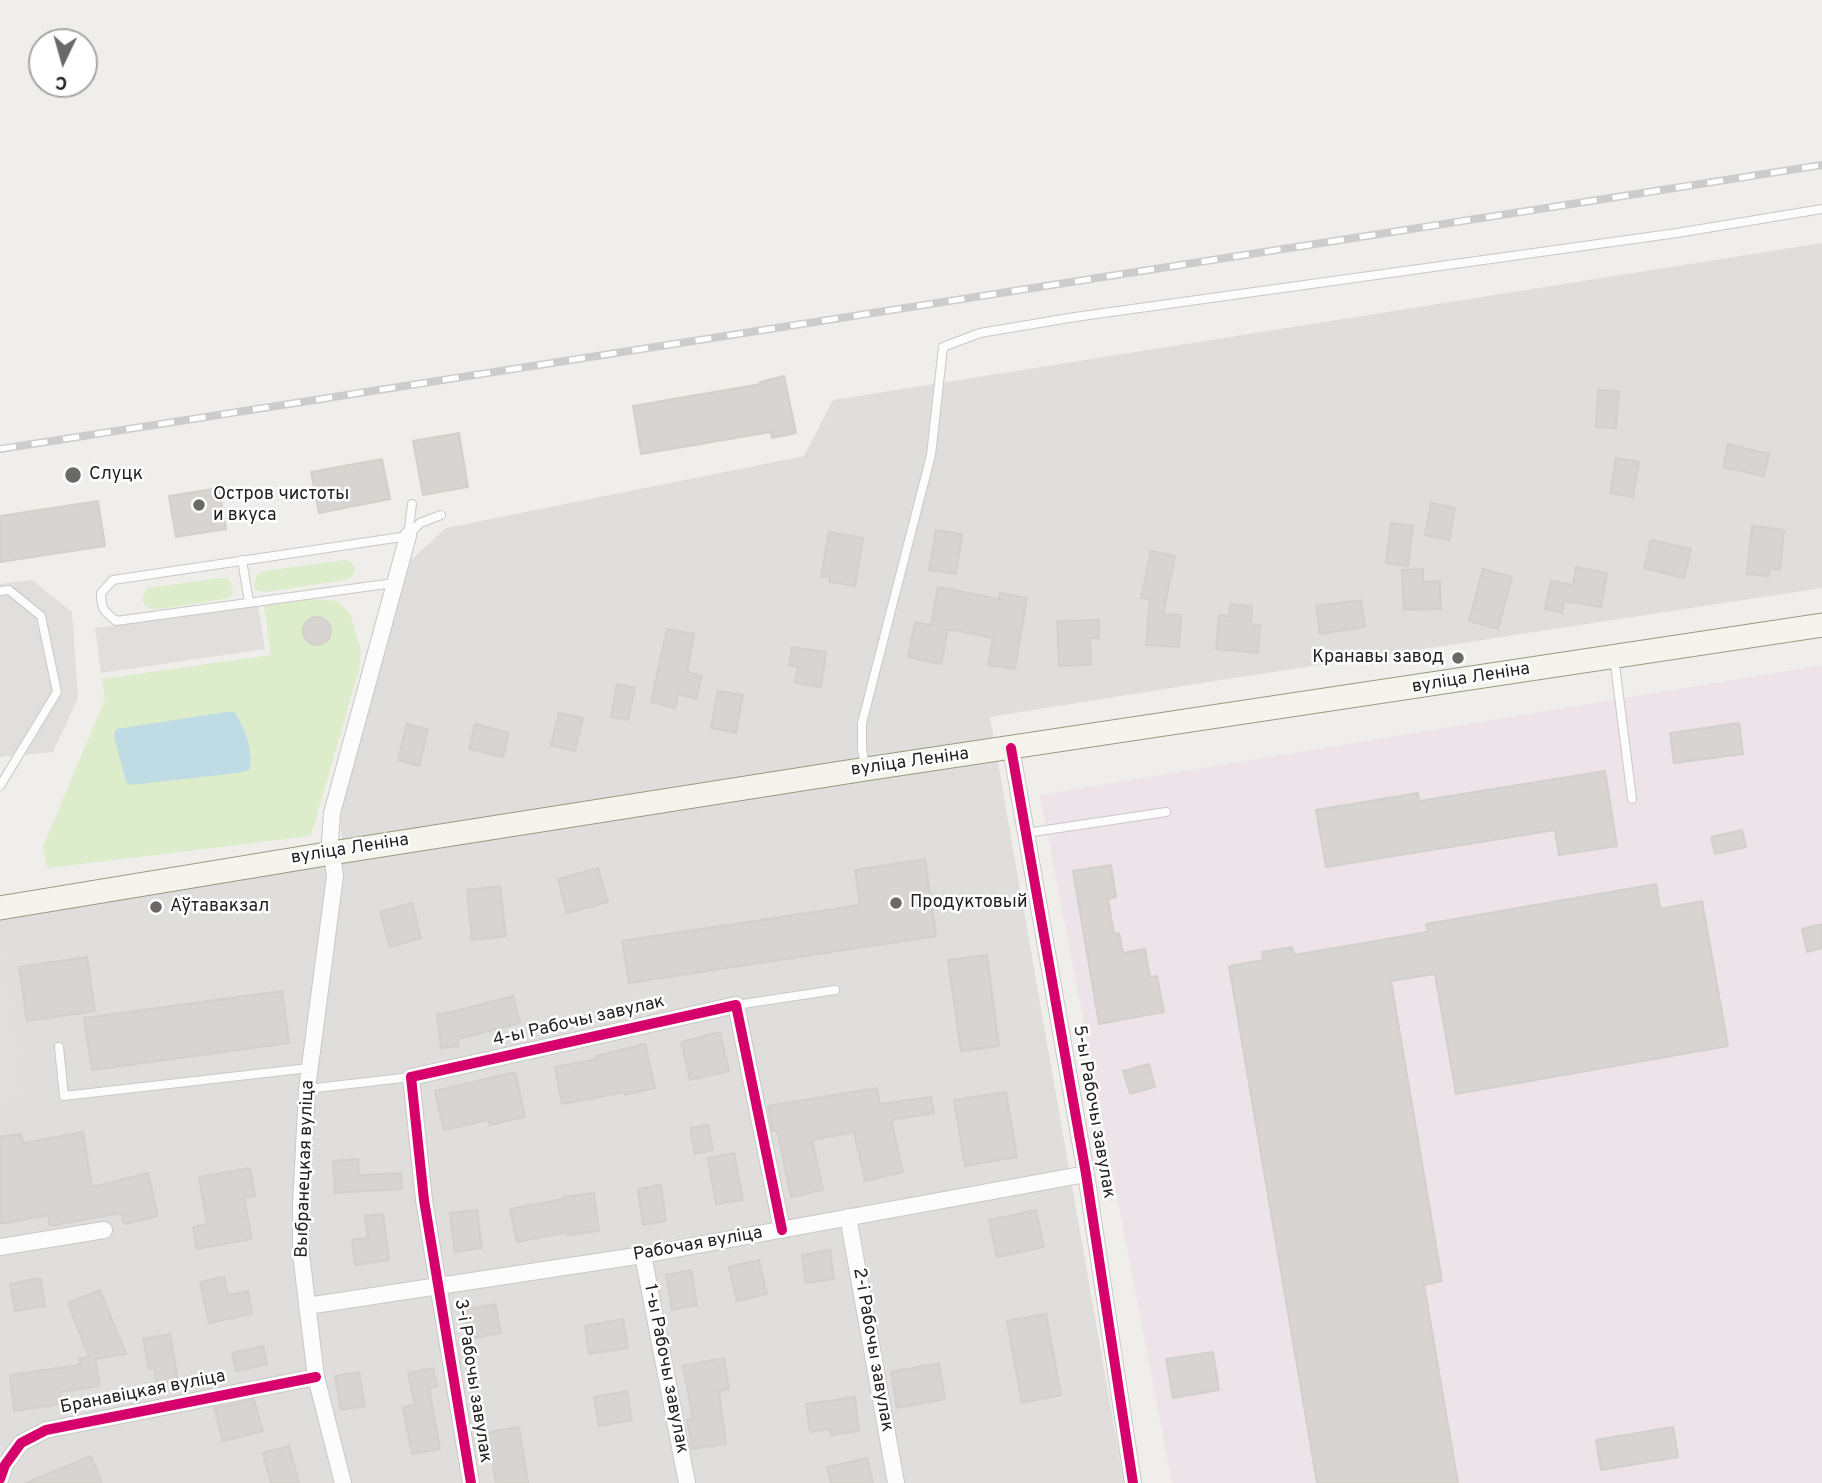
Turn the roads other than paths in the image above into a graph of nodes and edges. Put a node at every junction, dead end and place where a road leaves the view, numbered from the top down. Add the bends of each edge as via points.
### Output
1 (1822, 209) edge
2 (412, 504) dead end
3 (441, 515) dead end
4 (408, 536) junction
5 (243, 560) junction
6 (394, 583) junction
7 (0, 591) edge
8 (249, 602) junction
9 (1821, 629) edge
10 (1614, 657) junction
11 (1012, 748) junction
12 (866, 769) junction
13 (0, 786) edge
14 (1632, 799) dead end
15 (1166, 812) dead end
16 (1026, 833) junction
17 (332, 853) junction
18 (0, 908) edge
19 (835, 990) dead end
20 (736, 1005) junction
21 (59, 1047) dead end
22 (309, 1068) junction
23 (411, 1077) junction
24 (307, 1089) junction
25 (1086, 1174) junction
26 (848, 1217) junction
27 (104, 1230) dead end
28 (782, 1230) junction
29 (0, 1247) edge
30 (643, 1255) junction
31 (439, 1285) junction
32 (307, 1306) junction
33 (316, 1377) junction
34 (0, 1479) edge
35 (343, 1483) edge
36 (471, 1483) edge
37 (687, 1483) edge
38 (896, 1483) edge
39 (1133, 1483) edge

1 - 12 lane via 1048,322 980,333 943,347 932,455 862,723
2 - 4 lane
3 - 4 lane via 419,523
4 - 5 lane
4 - 6 street, Выбранецкая вуліца
5 - 8 lane
5 - 8 lane via 113,580 101,593 101,603 116,621
6 - 8 lane
6 - 17 street, Выбранецкая вуліца via 332,813
7 - 13 lane via 9,590 41,616 57,692
9 - 10 main road, вуліца Леніна
10 - 11 main road, вуліца Леніна
10 - 14 lane
11 - 12 main road, вуліца Леніна
11 - 16 street, 5-ы Рабочы завулак
12 - 17 main road, вуліца Леніна
15 - 16 lane
16 - 25 street, 5-ы Рабочы завулак
17 - 18 main road, вуліца Леніна
17 - 22 street, Выбранецкая вуліца via 335,876
19 - 20 lane
20 - 23 street, 4-ы Рабочы завулак
20 - 28 street
21 - 22 lane via 64,1096
22 - 24 street, Выбранецкая вуліца
23 - 24 lane
23 - 31 street via 424,1200
24 - 32 street, Выбранецкая вуліца via 301,1254
25 - 26 street, Рабочая вуліца
25 - 39 street, 5-ы Рабочы завулак
26 - 28 street, Рабочая вуліца
26 - 38 street, 2-і Рабочы завулак
27 - 29 street
28 - 30 street, Рабочая вуліца
30 - 31 street, Рабочая вуліца
30 - 37 street, 1-ы Рабочы завулак
31 - 32 street, Рабочая вуліца
31 - 36 street, 3-і Рабочы завулак
32 - 33 street, Выбранецкая вуліца
33 - 34 street, Бранавіцкая вуліца via 46,1430 21,1443
33 - 35 street, Выбранецкая вуліца

